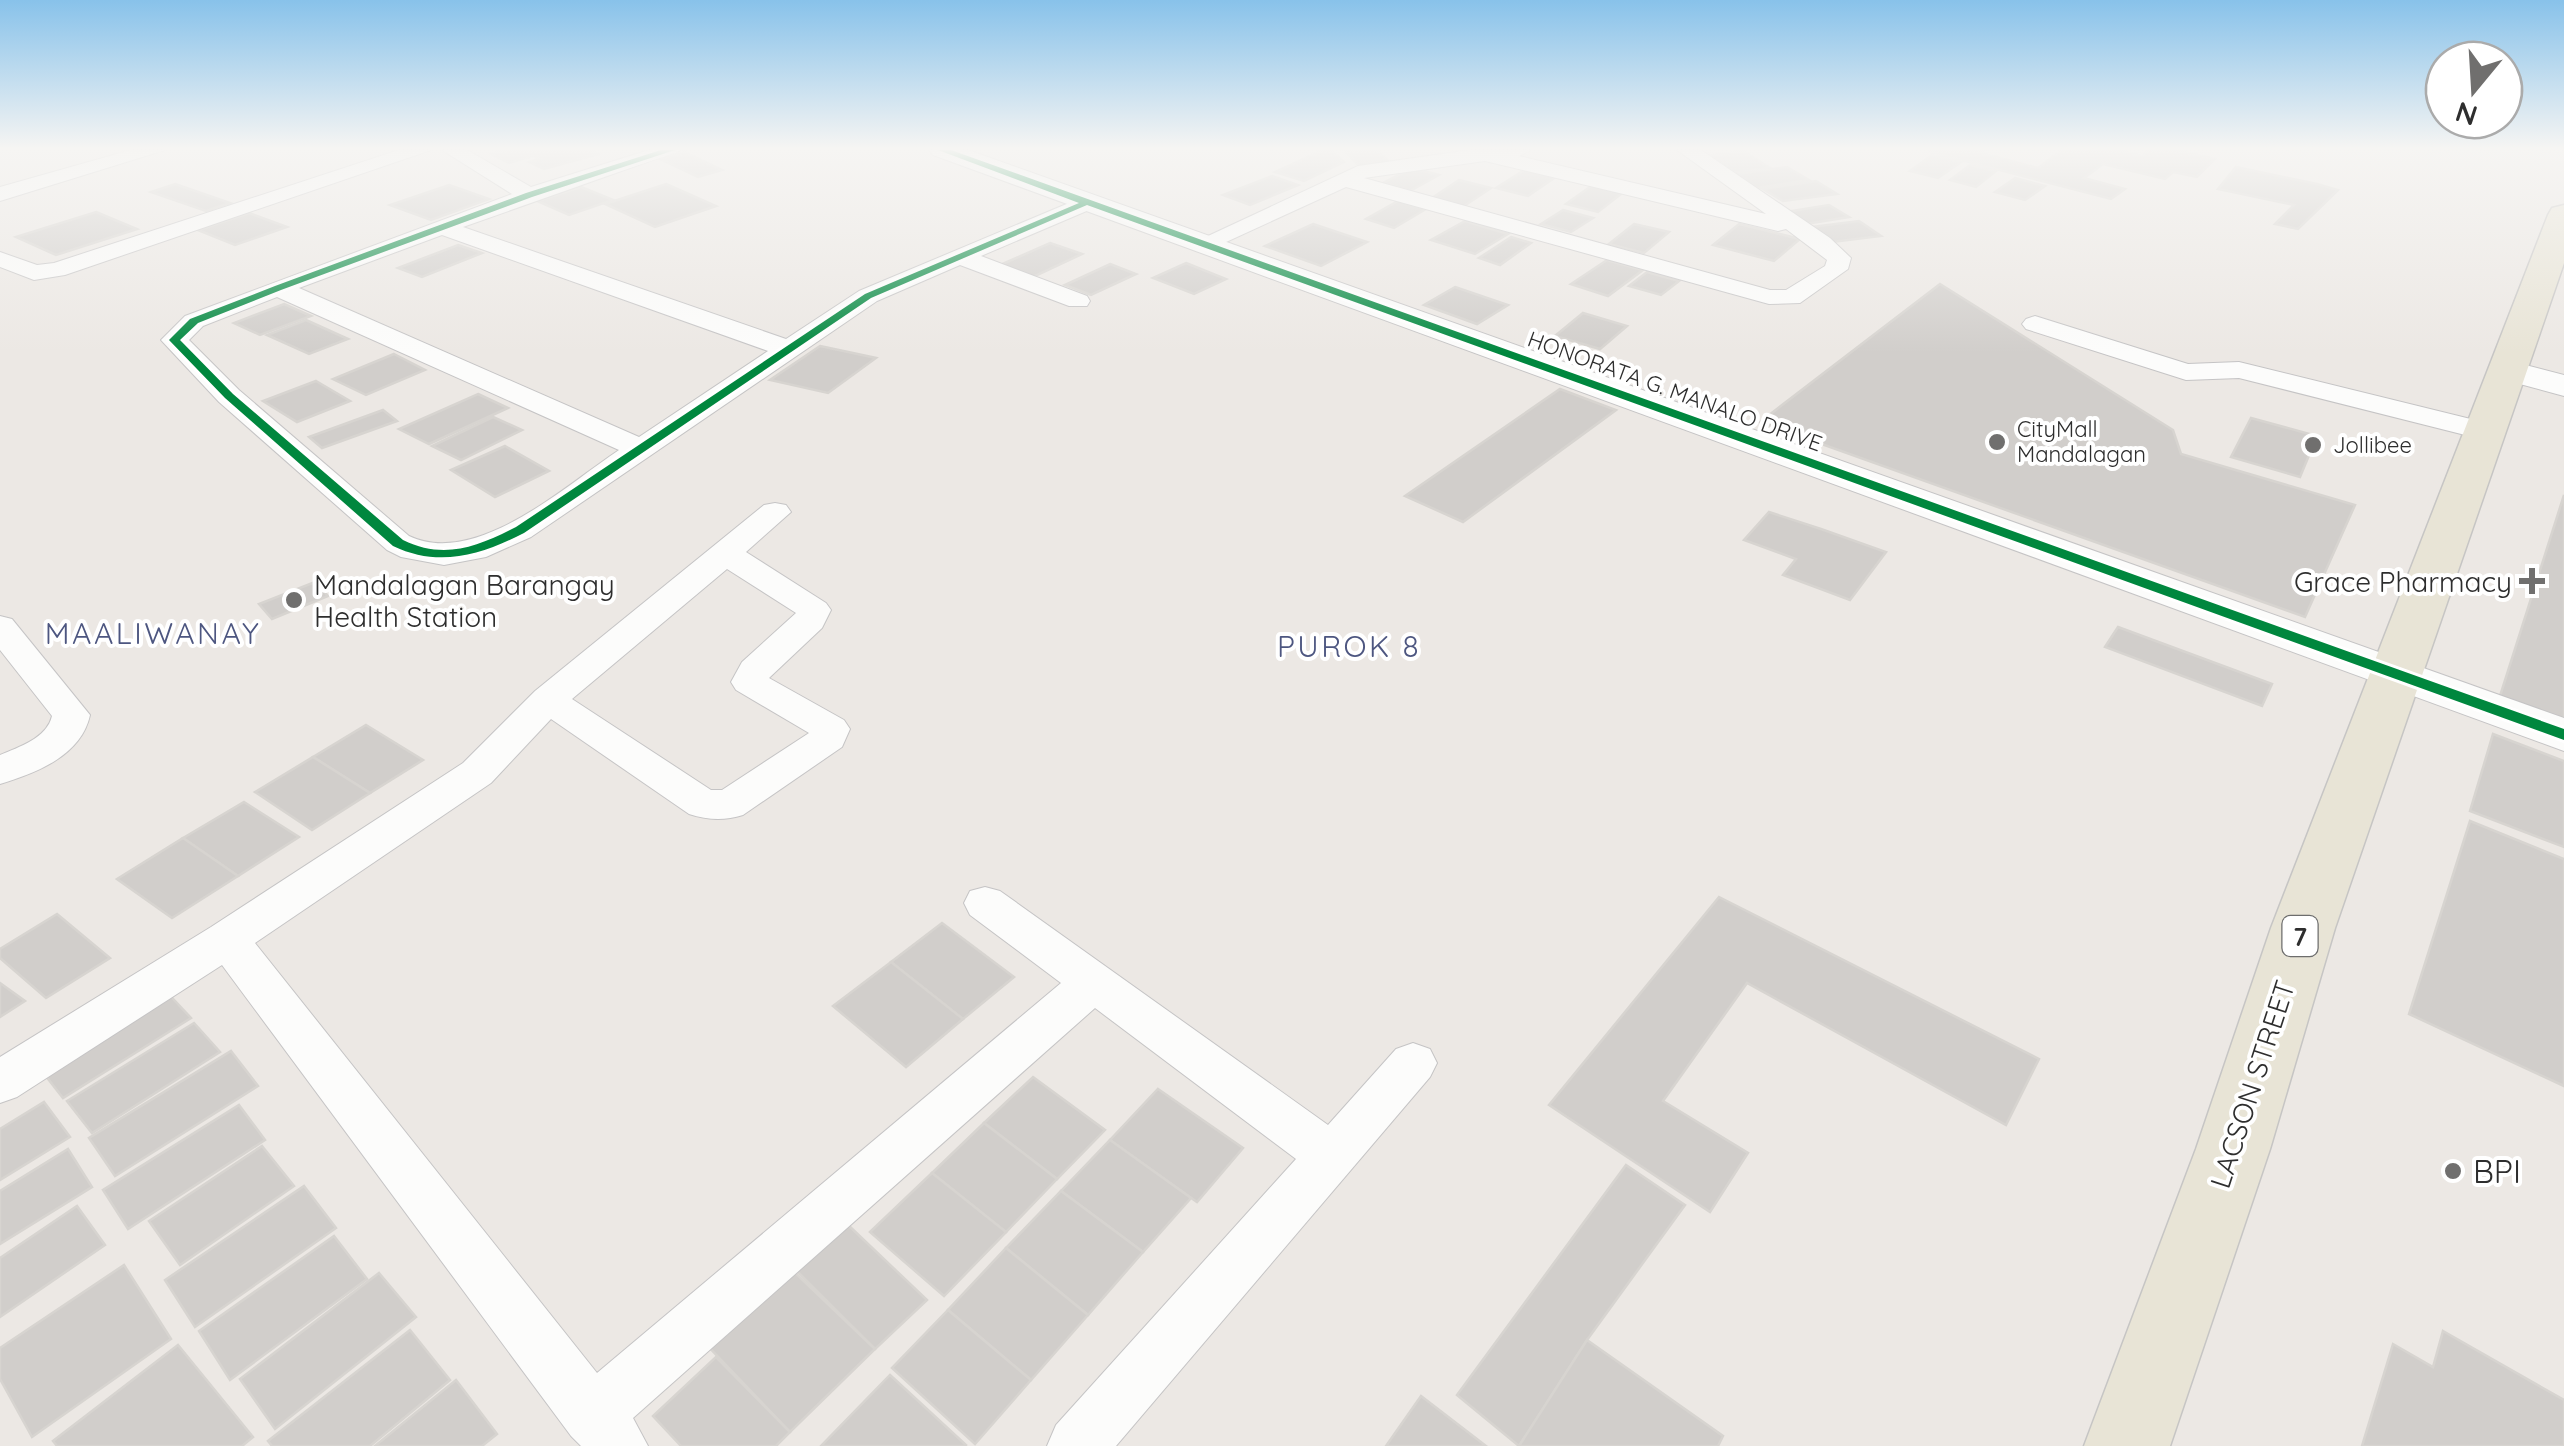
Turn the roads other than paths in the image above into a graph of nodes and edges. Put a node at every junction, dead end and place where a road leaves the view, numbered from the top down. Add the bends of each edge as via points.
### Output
1 (214, 217) edge
2 (471, 217) edge
3 (1051, 217) edge
4 (1133, 217) edge
5 (1261, 217) edge
6 (1483, 217) edge
7 (1751, 217) edge
8 (1784, 217) edge
9 (2563, 217) edge
10 (442, 228) junction
11 (1800, 229) junction
12 (1206, 243) junction
13 (958, 256) junction
14 (0, 259) edge
15 (278, 288) junction
16 (1078, 301) dead end
17 (2035, 324) dead end
18 (788, 349) junction
19 (2510, 360) junction
20 (2564, 365) edge
21 (2564, 386) edge
22 (2485, 431) junction
23 (641, 448) junction
24 (774, 512) dead end
25 (725, 552) junction
26 (0, 627) edge
27 (2394, 674) junction
28 (548, 700) junction
29 (2564, 736) edge
30 (0, 770) edge
31 (985, 903) dead end
32 (227, 939) junction
33 (1094, 982) junction
34 (1413, 1062) dead end
35 (0, 1082) edge
36 (1330, 1155) junction
37 (605, 1431) edge
38 (1077, 1446) edge
39 (2127, 1446) edge

1 - 14 street via 40,274
2 - 10 street
3 - 13 street
4 - 12 street, HONORATA G. MANALO DRIVE
5 - 12 street
6 - 11 street via 1776,298 1791,298 1840,264
7 - 11 street
8 - 11 street
9 - 19 main road, LACSON STREET / 7
10 - 15 street
10 - 18 street
12 - 27 street, HONORATA G. MANALO DRIVE
13 - 16 street
13 - 18 street via 868,296
15 - 23 street
15 - 23 street via 194,321 174,340 229,396 413,552 458,553 498,542
17 - 22 street via 2186,372 2239,370
18 - 23 street
19 - 20 street
19 - 21 street
19 - 22 main road, LACSON STREET / 7
22 - 27 main road, LACSON STREET / 7
24 - 25 street
25 - 28 street
25 - 28 street via 814,610 749,682 831,730 829,738 729,805 715,807
26 - 30 street via 71,714 58,740
27 - 29 street, HONORATA G. MANALO DRIVE
27 - 39 main road, LACSON STREET / 7
28 - 32 street via 477,773
31 - 33 street
32 - 35 street
32 - 37 street
33 - 36 street
33 - 37 street
34 - 36 street
36 - 38 street

